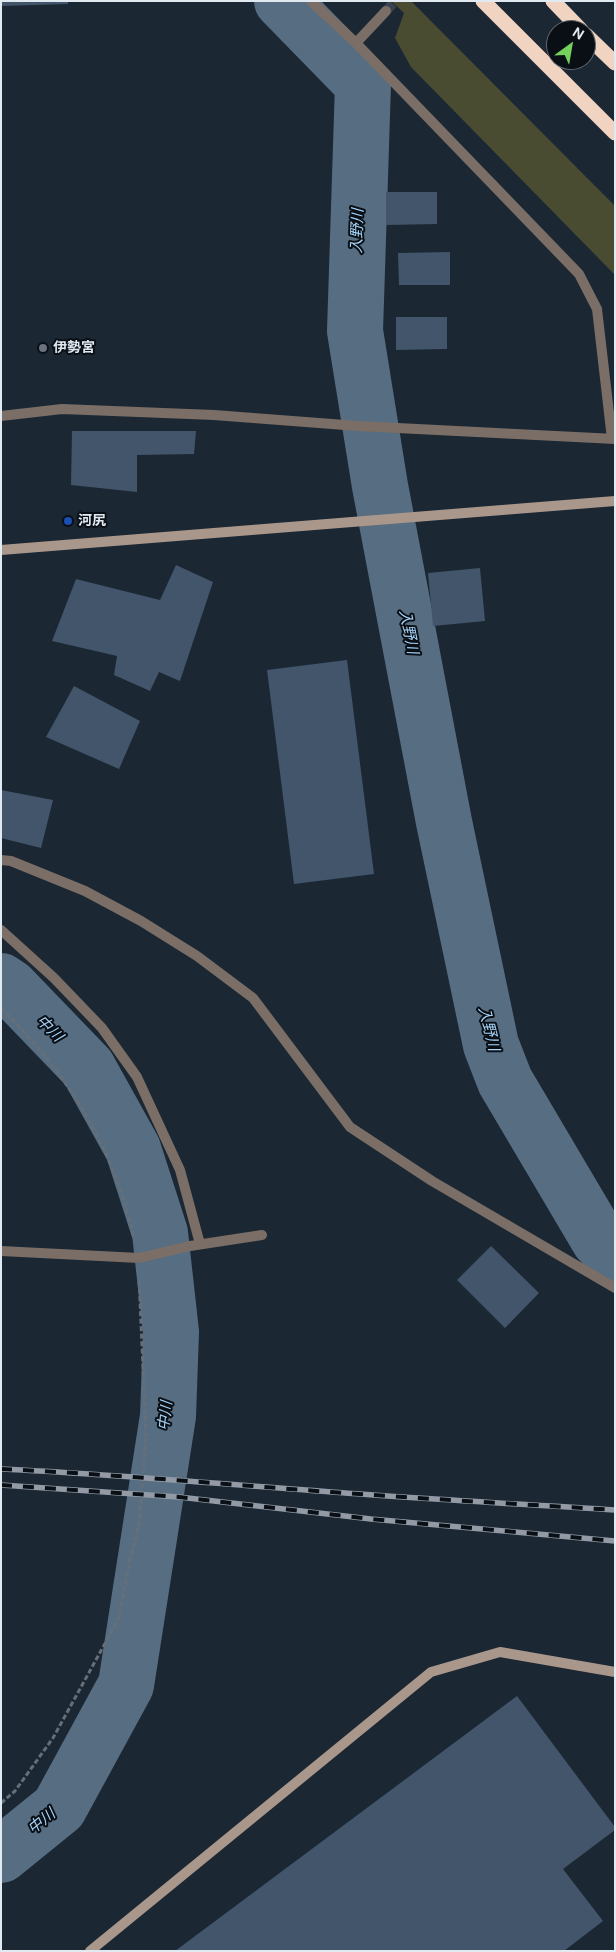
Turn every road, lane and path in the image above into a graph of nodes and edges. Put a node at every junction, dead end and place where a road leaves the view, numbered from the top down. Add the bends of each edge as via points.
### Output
1 (311, 1) edge
2 (483, 1) edge
3 (553, 1) edge
4 (386, 11) tunnel mouth
5 (572, 20) edge
6 (356, 43) junction
7 (596, 44) edge
8 (615, 63) edge
9 (615, 133) edge
10 (1, 416) edge
11 (614, 439) edge
12 (615, 501) edge
13 (1, 550) edge
14 (1, 860) edge
15 (1, 930) edge
16 (1, 1008) edge
17 (262, 1235) dead end
18 (195, 1245) junction
19 (1, 1251) edge
20 (144, 1257) junction
21 (615, 1288) edge
22 (615, 1672) edge
23 (1, 1803) edge
24 (90, 1951) edge

1 - 6 street
2 - 9 highway
3 - 5 highway
4 - 6 street
6 - 11 street via 579,274 597,309
7 - 8 highway
10 - 11 street via 62,409
12 - 13 street
14 - 21 street via 11,861 85,892 141,920 197,956 253,998 350,1128 432,1181
15 - 18 street via 102,1028 137,1077 180,1170
16 - 20 path via 34,1041 70,1088 102,1143
17 - 18 street
18 - 20 street
19 - 20 street
20 - 23 path via 146,1435 139,1525 119,1618 53,1738 15,1791
22 - 24 street via 500,1652 431,1672

